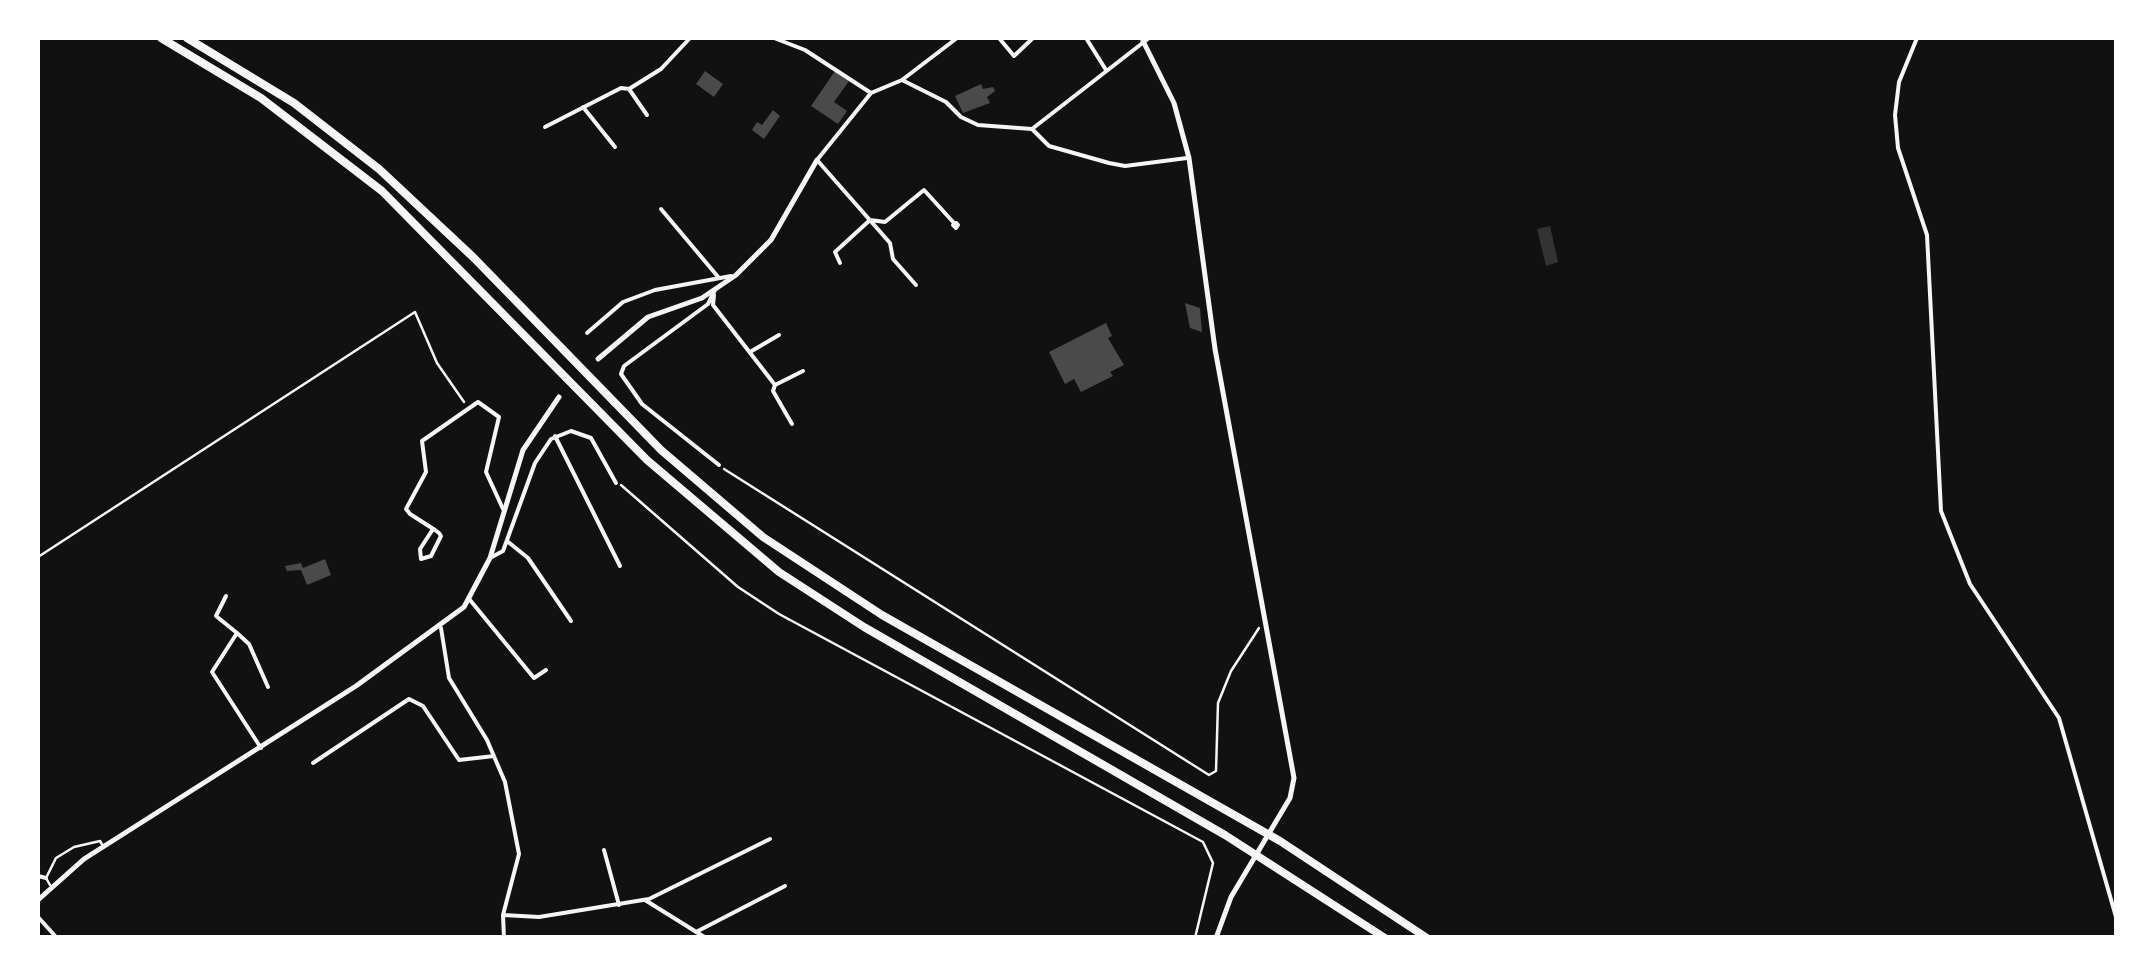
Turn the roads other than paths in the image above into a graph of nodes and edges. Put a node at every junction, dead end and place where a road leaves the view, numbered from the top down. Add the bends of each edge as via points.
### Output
1 (161, 38) edge
2 (188, 38) edge
3 (690, 38) edge
4 (774, 38) edge
5 (957, 38) edge
6 (999, 38) edge
7 (1086, 38) edge
8 (1916, 38) edge
9 (1030, 39) edge
10 (1144, 39) edge
11 (1106, 70) junction
12 (902, 80) junction
13 (628, 89) junction
14 (872, 93) junction
15 (583, 107) junction
16 (647, 115) dead end
17 (545, 127) dead end
18 (1032, 129) junction
19 (615, 147) dead end
20 (1189, 158) junction
21 (816, 160) junction
22 (662, 209) dead end
23 (870, 220) junction
24 (954, 223) dead end
25 (840, 263) dead end
26 (736, 274) junction
27 (719, 278) junction
28 (916, 285) dead end
29 (714, 290) junction
30 (587, 333) dead end
31 (779, 335) dead end
32 (750, 352) junction
33 (598, 359) dead end
34 (803, 372) dead end
35 (775, 385) junction
36 (559, 398) dead end
37 (792, 424) dead end
38 (555, 436) junction
39 (719, 465) road end
40 (616, 483) road end
41 (503, 509) junction
42 (433, 528) junction
43 (508, 542) junction
44 (490, 558) junction
45 (620, 566) dead end
46 (226, 596) dead end
47 (470, 600) junction
48 (572, 620) dead end
49 (441, 628) junction
50 (237, 632) junction
51 (546, 670) dead end
52 (268, 687) dead end
53 (262, 748) junction
54 (494, 756) junction
55 (313, 762) dead end
56 (770, 838) dead end
57 (104, 848) junction
58 (604, 850) dead end
59 (38, 876) edge
60 (48, 882) junction
61 (785, 886) dead end
62 (38, 900) edge
63 (645, 900) junction
64 (619, 906) junction
65 (503, 915) junction
66 (38, 917) edge
67 (2116, 917) edge
68 (696, 932) junction
69 (57, 938) edge
70 (504, 938) edge
71 (706, 938) edge
72 (1216, 938) edge
73 (1385, 938) edge
74 (1426, 938) edge

1 - 73 highway via 261,98 382,191 647,460 779,572 1211,826
2 - 74 highway via 294,103 380,169 661,450 774,545 882,615 1280,841
3 - 13 street
4 - 14 street
5 - 12 street
6 - 9 street via 1014,56
7 - 11 street
8 - 67 street via 1894,115 1898,148 1928,235 1941,511 1970,584 2059,718
10 - 11 street
10 - 20 street via 1174,103
11 - 18 street
12 - 14 street
12 - 18 street via 978,125
13 - 15 street
13 - 16 street
14 - 21 street
15 - 17 street
15 - 19 street
18 - 20 street via 1049,146 1125,166
20 - 72 street via 1215,349 1294,778
21 - 23 street
21 - 26 street via 771,240
22 - 27 street
23 - 24 street via 884,222 924,190
23 - 25 street via 834,252
23 - 28 street
26 - 27 street
26 - 29 street
27 - 30 street via 623,302
29 - 32 street via 714,305
29 - 33 street via 648,317
29 - 39 street via 708,304 621,374 642,404
31 - 32 street
32 - 35 street
34 - 35 street
35 - 37 street
36 - 41 street via 523,450
38 - 40 street via 572,431 591,438
38 - 43 street via 541,449
38 - 45 street
41 - 42 street via 486,472 499,417 478,402 422,441 426,472 406,508
41 - 44 street
42 - 42 street via 440,540 432,556 421,559
43 - 44 street
43 - 48 street via 528,558
44 - 47 street
46 - 50 street via 216,616
47 - 49 street
47 - 51 street via 534,678
49 - 53 street
49 - 54 street via 449,678
50 - 52 street
50 - 53 street via 212,672
53 - 57 street
54 - 55 street via 459,760 423,706 409,699
54 - 65 street via 506,782 519,854
56 - 63 street
57 - 60 street
57 - 60 lane via 100,842 74,847 56,858
58 - 64 street
59 - 60 street
60 - 62 street
61 - 68 street
63 - 64 street
63 - 68 street
64 - 65 street
65 - 70 street
66 - 69 street
68 - 71 street

